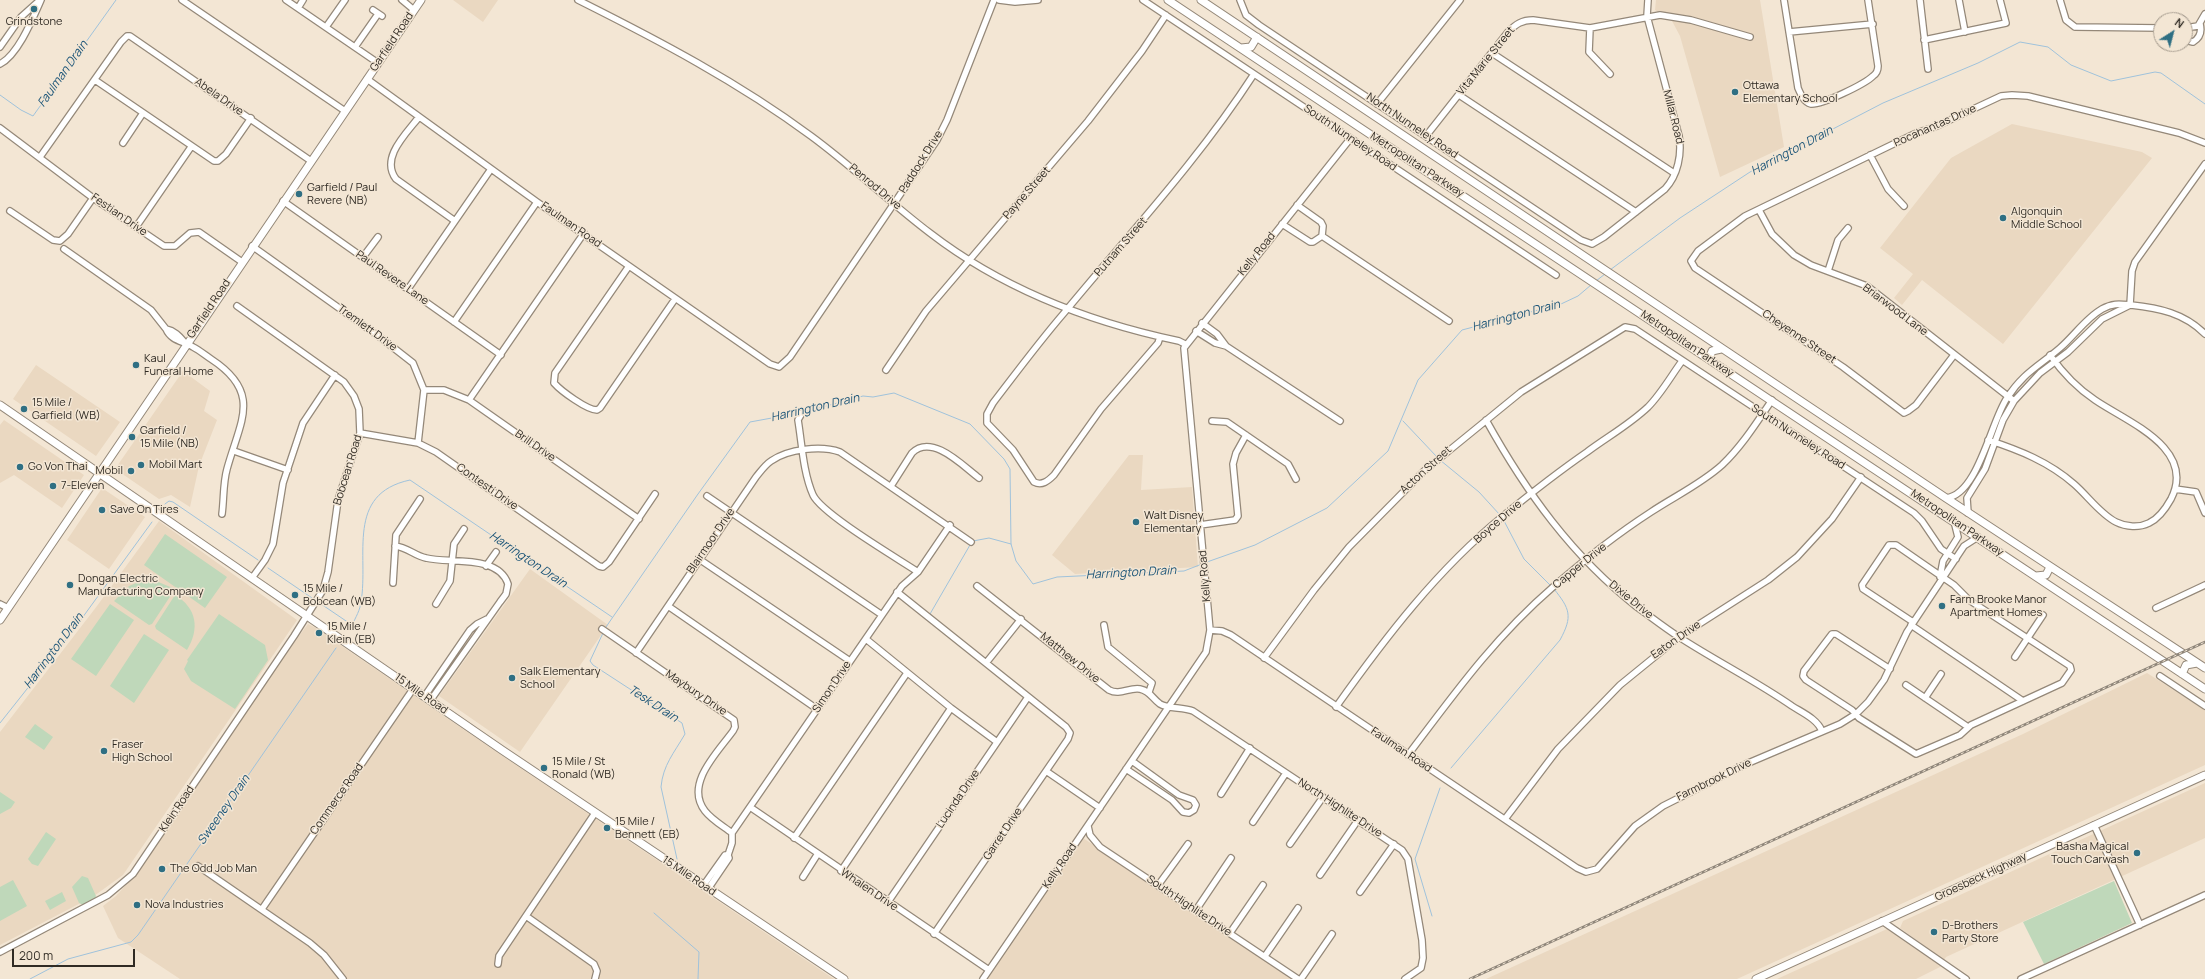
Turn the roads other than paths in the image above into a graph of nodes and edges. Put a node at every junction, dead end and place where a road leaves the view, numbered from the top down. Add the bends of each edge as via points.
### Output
1 (41, 0) edge
2 (182, 0) edge
3 (286, 0) edge
4 (303, 0) edge
5 (345, 0) edge
6 (402, 0) edge
7 (421, 0) edge
8 (578, 0) edge
9 (994, 0) edge
10 (999, 0) edge
11 (1038, 0) edge
12 (1143, 0) edge
13 (1168, 0) edge
14 (1201, 0) edge
15 (1240, 0) edge
16 (1460, 0) edge
17 (1648, 0) edge
18 (1784, 0) edge
19 (1868, 0) edge
20 (1920, 0) edge
21 (1959, 0) edge
22 (2000, 0) edge
23 (2060, 0) edge
24 (298, 8) junction
25 (372, 10) dead end
26 (414, 10) junction
27 (2205, 14) edge
28 (1166, 15) junction
29 (1647, 16) junction
30 (1873, 24) junction
31 (2200, 24) junction
32 (326, 27) junction
33 (2193, 27) edge
34 (1590, 28) junction
35 (2153, 28) edge
36 (1789, 32) junction
37 (1965, 32) junction
38 (1256, 37) junction
39 (1750, 37) dead end
40 (1924, 40) junction
41 (2193, 42) edge
42 (0, 47) edge
43 (355, 47) junction
44 (1241, 48) junction
45 (1492, 53) junction
46 (378, 63) junction
47 (0, 64) edge
48 (1928, 69) dead end
49 (1254, 74) junction
50 (1610, 74) dead end
51 (367, 79) junction
52 (95, 80) junction
53 (1459, 95) junction
54 (1377, 104) junction
55 (345, 112) junction
56 (143, 113) junction
57 (419, 117) junction
58 (251, 118) junction
59 (0, 128) edge
60 (1426, 136) junction
61 (1350, 138) junction
62 (123, 143) dead end
63 (2205, 143) edge
64 (192, 147) junction
65 (1870, 155) junction
66 (40, 157) junction
67 (311, 161) junction
68 (2205, 164) edge
69 (490, 169) junction
70 (1674, 173) junction
71 (93, 198) junction
72 (284, 201) junction
73 (537, 202) junction
74 (894, 204) junction
75 (1297, 205) junction
76 (1904, 206) dead end
77 (1759, 210) junction
78 (10, 211) dead end
79 (1636, 212) junction
80 (455, 221) junction
81 (1282, 224) junction
82 (136, 227) junction
83 (1848, 228) dead end
84 (584, 233) junction
85 (1322, 236) junction
86 (378, 237) dead end
87 (1592, 244) joint
88 (252, 246) junction
89 (64, 249) dead end
90 (363, 257) junction
91 (968, 260) junction
92 (242, 262) junction
93 (1691, 262) joint
94 (630, 266) junction
95 (1828, 271) junction
96 (1556, 275) dead end
97 (408, 289) junction
98 (675, 299) junction
99 (2130, 305) junction
100 (237, 306) dead end
101 (1066, 310) junction
102 (2090, 319) junction
103 (1449, 321) dead end
104 (454, 322) junction
105 (1202, 323) junction
106 (2096, 324) junction
107 (1629, 327) joint
108 (1196, 331) junction
109 (2205, 334) edge
110 (1160, 337) junction
111 (2072, 337) junction
112 (2078, 343) junction
113 (186, 344) junction
114 (1185, 344) junction
115 (1226, 346) junction
116 (1722, 348) junction
117 (501, 355) junction
118 (1954, 355) junction
119 (2050, 356) junction
120 (1709, 358) junction
121 (1682, 361) junction
122 (2054, 362) junction
123 (779, 367) joint
124 (886, 370) dead end
125 (335, 375) junction
126 (424, 390) junction
127 (2007, 396) junction
128 (469, 400) junction
129 (1772, 400) junction
130 (2014, 402) junction
131 (0, 405) edge
132 (802, 413) dead end
133 (1763, 413) junction
134 (1212, 420) dead end
135 (1486, 420) junction
136 (1340, 421) dead end
137 (360, 433) junction
138 (1246, 435) junction
139 (1988, 440) junction
140 (1996, 443) junction
141 (418, 444) junction
142 (234, 451) junction
143 (803, 451) junction
144 (288, 470) junction
145 (99, 473) junction
146 (1861, 477) junction
147 (979, 478) dead end
148 (1296, 479) dead end
149 (891, 486) junction
150 (2175, 489) junction
151 (655, 494) dead end
152 (1530, 494) junction
153 (707, 496) dead end
154 (420, 498) dead end
155 (1946, 498) junction
156 (730, 512) junction
157 (1968, 513) junction
158 (2205, 513) edge
159 (222, 514) dead end
160 (639, 519) junction
161 (1954, 521) junction
162 (950, 525) junction
163 (1200, 525) junction
164 (464, 529) dead end
165 (1978, 537) junction
166 (971, 542) dead end
167 (395, 546) junction
168 (496, 552) dead end
169 (1948, 554) junction
170 (700, 559) junction
171 (1956, 559) junction
172 (453, 560) junction
173 (1585, 561) junction
174 (486, 566) junction
175 (2050, 567) junction
176 (918, 572) junction
177 (2036, 576) junction
178 (252, 578) junction
179 (1941, 579) junction
180 (393, 583) dead end
181 (2205, 585) edge
182 (977, 586) dead end
183 (897, 592) junction
184 (0, 604) edge
185 (436, 604) dead end
186 (668, 606) junction
187 (8, 608) junction
188 (2156, 608) dead end
189 (882, 615) junction
190 (2043, 615) dead end
191 (307, 616) junction
192 (1020, 619) junction
193 (0, 620) edge
194 (1912, 624) junction
195 (1104, 625) dead end
196 (602, 629) dead end
197 (1210, 630) junction
198 (1679, 637) junction
199 (2028, 638) junction
200 (866, 639) junction
201 (636, 653) junction
202 (2015, 657) dead end
203 (1264, 658) junction
204 (850, 661) junction
205 (986, 663) junction
206 (2197, 663) junction
207 (2205, 668) edge
208 (1890, 670) junction
209 (907, 673) junction
210 (1941, 674) dead end
211 (2182, 674) junction
212 (2160, 676) dead end
213 (1906, 685) dead end
214 (413, 689) junction
215 (2205, 690) edge
216 (1149, 692) junction
217 (1028, 696) junction
218 (1925, 698) junction
219 (427, 699) junction
220 (2023, 701) junction
221 (2205, 706) edge
222 (1169, 707) junction
223 (1336, 707) junction
224 (952, 708) junction
225 (817, 709) junction
226 (1856, 714) junction
227 (1968, 727) junction
228 (1822, 731) junction
229 (997, 742) junction
230 (1250, 748) junction
231 (1408, 755) junction
232 (1132, 761) junction
233 (1126, 769) junction
234 (1046, 771) junction
235 (1286, 773) junction
236 (2205, 775) edge
237 (1221, 794) dead end
238 (1323, 797) junction
239 (750, 807) junction
240 (1100, 808) junction
241 (595, 813) junction
242 (1358, 820) junction
243 (1505, 820) junction
244 (1253, 822) dead end
245 (2094, 825) junction
246 (1088, 826) junction
247 (732, 833) junction
248 (794, 838) junction
249 (1188, 844) dead end
250 (1290, 844) dead end
251 (1394, 844) junction
252 (817, 855) junction
253 (1231, 858) dead end
254 (198, 866) dead end
255 (841, 871) junction
256 (1590, 872) joint
257 (1320, 875) dead end
258 (803, 877) dead end
259 (1159, 884) junction
260 (1263, 885) dead end
261 (706, 887) junction
262 (1360, 892) dead end
263 (2205, 895) edge
264 (888, 902) junction
265 (1298, 908) dead end
266 (262, 909) junction
267 (1196, 910) junction
268 (526, 916) junction
269 (1882, 922) junction
270 (2140, 925) junction
271 (1230, 933) junction
272 (934, 934) junction
273 (1332, 934) dead end
274 (0, 952) edge
275 (1265, 956) junction
276 (498, 964) dead end
277 (989, 970) junction
278 (343, 979) edge
279 (595, 979) edge
280 (844, 979) edge
281 (983, 979) edge
282 (1300, 979) edge
283 (1405, 979) edge
284 (1756, 979) edge
285 (1966, 979) edge
286 (2021, 979) edge

1 - 42 street via 21,17
1 - 47 street via 14,51
2 - 55 street
3 - 24 street
4 - 24 street
5 - 32 street
6 - 26 street
7 - 26 main road, Garfield Road
8 - 74 street, Penrod Drive via 679,52 773,109 839,157
9 - 74 street, Paddock Drive via 942,131
10 - 11 street
12 - 28 street, South Nunneley Road
13 - 44 main road, Metropolitan Parkway
14 - 38 main road, Metropolitan Parkway
15 - 54 street, North Nunneley Road via 1250,18
16 - 54 street
17 - 29 street, Millar Road
18 - 36 street
19 - 30 street
20 - 40 street
21 - 37 street
22 - 37 street via 2006,23
23 - 35 street via 2065,18 2071,25
24 - 32 street
25 - 43 street via 380,15
26 - 46 main road, Garfield Road
27 - 31 street
28 - 49 street, South Nunneley Road
28 - 91 street, Payne Street via 1142,51 1088,121
29 - 34 street, Vita Marie Street
29 - 39 street, Vita Marie Street via 1671,16
29 - 70 street, Millar Road via 1680,140 1680,156
30 - 36 street
30 - 36 street via 1878,66 1876,72 1871,78 1824,102 1814,104 1805,101 1798,88
31 - 33 street
31 - 41 street via 2201,30 2197,40
32 - 43 street
34 - 45 street, Vita Marie Street via 1524,21 1515,25
34 - 50 street via 1589,52
37 - 40 street
38 - 44 main road via 1251,47
38 - 116 main road, Metropolitan Parkway
40 - 48 street
43 - 46 street
44 - 120 main road, Metropolitan Parkway
45 - 53 street, Vita Marie Street
45 - 70 street
46 - 51 main road, Garfield Road
49 - 61 street, South Nunneley Road
49 - 101 street, Putnam Street via 1204,146 1166,194
51 - 55 main road, Garfield Road
51 - 57 street, Faulman Road
52 - 56 street
52 - 58 street, Abela Drive via 127,36 134,38
52 - 66 street
53 - 60 street, Vita Marie Street
53 - 79 street
54 - 60 street, North Nunneley Road
55 - 67 main road, Garfield Road
56 - 62 street
56 - 64 street
57 - 69 street, Faulman Road
57 - 80 street via 392,156 393,175
58 - 64 street via 226,154 218,161 210,159
58 - 67 street, Abela Drive
59 - 66 street, Festian Drive
60 - 87 street, North Nunneley Road via 1581,240
61 - 75 street, Kelly Road
61 - 96 street, South Nunneley Road
63 - 65 street, Pocahantas Drive via 2171,131 2012,94 1997,98
64 - 82 street
65 - 76 street via 1888,189
65 - 77 street, Pocahantas Drive
66 - 71 street, Festian Drive
67 - 72 main road, Garfield Road
68 - 99 street via 2136,259 2132,271
69 - 73 street, Faulman Road
69 - 80 street
70 - 79 street, Millar Road via 1664,189
71 - 78 street via 68,234 60,241 53,240
71 - 82 street, Festian Drive
72 - 88 main road, Garfield Road
72 - 90 street, Paul Revere Lane
73 - 84 street, Faulman Road
73 - 104 street
74 - 91 street, Penrod Drive
74 - 123 street, Paddock Drive via 790,358
75 - 81 street, Kelly Road
75 - 85 street via 1321,222
77 - 93 street, Pocahantas Drive via 1742,219 1698,252
77 - 95 street, Briarwood Lane via 1772,234 1784,248 1803,262
79 - 87 street, Millar Road
80 - 97 street
81 - 85 street via 1310,242
81 - 105 street, Kelly Road
82 - 92 street, Festian Drive via 168,247 179,244 193,232 198,232
83 - 95 street via 1838,240
84 - 94 street, Faulman Road
84 - 117 street
85 - 103 street
86 - 90 street
88 - 92 main road, Garfield Road
88 - 126 street, Tremlett Drive via 408,358 417,369
89 - 113 street via 151,310 166,329 176,333
90 - 97 street, Paul Revere Lane
91 - 101 street, Penrod Drive via 1012,285
91 - 124 street, Payne Street via 926,312
92 - 113 main road, Garfield Road
93 - 118 street, Cheyenne Street via 1695,268 1837,363 1902,412 1906,413 1916,405
94 - 98 street, Faulman Road
94 - 98 street via 555,373 553,379 556,385 590,409 597,410
95 - 118 street, Briarwood Lane via 1870,289
97 - 104 street, Paul Revere Lane
98 - 123 street, Faulman Road via 770,364
99 - 102 street via 2120,302 2108,306
99 - 106 street via 2108,315
99 - 109 street via 2173,312
100 - 125 street, Bobcean Road
101 - 110 street, Penrod Drive via 1120,328
101 - 110 street, Putnam Street via 993,403 986,419 990,427 1013,450 1030,478 1036,483 1042,484 1054,475 1086,428 1158,343
102 - 106 street
102 - 111 street
104 - 117 street, Paul Revere Lane
105 - 108 street, Kelly Road
105 - 115 street via 1217,334
106 - 112 street
107 - 121 street, South Nunneley Road
107 - 135 street, Acton Street via 1609,336 1539,380
108 - 114 street, Kelly Road
108 - 115 street via 1214,343
110 - 114 street, Penrod Drive
111 - 112 street
111 - 119 street
112 - 122 street
113 - 142 street via 217,363 240,388 244,412
113 - 145 main road, Garfield Road
114 - 163 street, Kelly Road via 1183,356
115 - 136 street
116 - 120 main road via 1712,351
116 - 155 main road, Metropolitan Parkway
117 - 128 street
118 - 127 street, Briarwood Lane
119 - 122 street
119 - 127 street via 2026,374
120 - 129 main road, Metropolitan Parkway
121 - 133 street, South Nunneley Road
121 - 152 street, Boyce Drive via 1637,417
122 - 130 street via 2033,379
122 - 150 street via 2083,391 2159,441 2174,466
125 - 137 street, Bobcean Road via 354,396 360,416
125 - 144 street via 307,416
126 - 128 street, Brill Drive via 444,390
126 - 141 street, Tremlett Drive
127 - 130 street, Briarwood Lane
127 - 139 street
128 - 160 street, Brill Drive
129 - 133 street, Capper Drive
129 - 161 main road, Metropolitan Parkway
130 - 140 street via 2003,420
131 - 145 main road, 15 Mile Road
132 - 143 street via 798,420
133 - 146 street, South Nunneley Road
133 - 173 street, Capper Drive via 1721,466 1701,482 1639,520
134 - 138 street via 1227,422
135 - 152 street, Dixie Drive
135 - 203 street, Acton Street via 1438,458 1381,513 1324,578
137 - 141 street, Contesti Drive
137 - 191 street, Bobcean Road via 336,507 326,581
138 - 148 street via 1288,464
138 - 163 street via 1233,464 1238,516 1235,520
139 - 140 street
139 - 155 street via 1977,466 1961,490
140 - 150 street via 2029,455 2058,472 2115,522 2135,526 2147,524 2156,518 2170,501
140 - 157 street via 1985,469 1967,498
141 - 160 street, Contesti Drive via 444,457 595,564 603,567
142 - 144 street
142 - 159 street via 225,478
143 - 149 street, Blairmoor Drive via 825,448 840,452
143 - 156 street, Blairmoor Drive via 783,455 768,463
143 - 176 street via 811,489 822,506
144 - 178 street via 281,493 273,544
145 - 178 main road, 15 Mile Road
145 - 187 main road, Garfield Road
146 - 169 street, South Nunneley Road via 1917,516 1938,546
146 - 198 street, Eaton Drive via 1832,519 1797,557 1768,580
147 - 149 street via 940,451 925,446 912,453
149 - 162 street, Blairmoor Drive
150 - 158 street via 2196,492
151 - 160 street
152 - 173 street, Dixie Drive
152 - 223 street, Boyce Drive via 1479,537 1420,598
153 - 156 street
154 - 167 street via 398,529
155 - 157 main road, Metropolitan Parkway
156 - 170 street, Blairmoor Drive
156 - 189 street
157 - 175 main road, Metropolitan Parkway
161 - 165 main road, Metropolitan Parkway
161 - 169 street, Farmbrook Drive via 1958,537
162 - 166 street, Blairmoor Drive
162 - 176 street, Simon Drive
163 - 197 street, Kelly Road
164 - 172 street via 454,544
165 - 171 street, Farmbrook Drive via 1967,543
165 - 177 main road, Metropolitan Parkway
167 - 172 street via 426,558
167 - 180 street
168 - 174 street
169 - 171 street, South Nunneley Road
169 - 179 street, Farmbrook Drive via 1942,565
170 - 186 street, Blairmoor Drive
170 - 204 street
171 - 179 street, Farmbrook Drive
172 - 174 street
172 - 185 street via 450,581
173 - 198 street, Dixie Drive via 1624,596
173 - 231 street, Capper Drive via 1497,640
174 - 219 street via 501,574 508,584 506,594 489,618 472,628
175 - 177 main road via 2046,575
175 - 206 main road, Metropolitan Parkway
176 - 183 street, Simon Drive
177 - 211 main road, Metropolitan Parkway
178 - 191 main road, 15 Mile Road
179 - 194 street, Farmbrook Drive
179 - 194 street via 1892,544 1862,585 1866,592
179 - 199 street
181 - 188 street
182 - 192 street, Matthew Drive
183 - 189 street, Simon Drive
183 - 205 street
184 - 187 street
186 - 201 street, Blairmoor Drive
186 - 225 street
187 - 193 main road, Garfield Road
189 - 200 street, Simon Drive
190 - 199 street
191 - 214 main road, 15 Mile Road
191 - 274 street, Klein Road via 128,879 116,891
192 - 205 street
192 - 216 street, Matthew Drive via 1113,692 1139,689
194 - 208 street, Farmbrook Drive
194 - 220 street
195 - 216 street via 1108,646 1152,683
196 - 201 street, Maybury Drive
197 - 203 street, Faulman Road via 1231,635
197 - 222 street, Kelly Road via 1206,652
198 - 228 street, Dixie Drive via 1779,697 1817,723
198 - 243 street, Eaton Drive via 1620,685 1565,741
199 - 202 street
199 - 220 street via 2070,666 2071,670 2062,683
200 - 204 street, Simon Drive
200 - 209 street
201 - 247 street, Maybury Drive via 736,723 734,731 702,776 698,792 705,811
203 - 223 street, Faulman Road
204 - 225 street, Simon Drive
205 - 217 street
206 - 207 main road, Metropolitan Parkway
206 - 211 main road via 2186,665
208 - 226 street, Farmbrook Drive via 1875,694
208 - 226 street via 1836,634 1828,636 1803,676
209 - 224 street
209 - 248 street
210 - 218 street
211 - 215 main road, Metropolitan Parkway
212 - 221 street
213 - 218 street
214 - 219 main road, 15 Mile Road
214 - 266 street, Commerce Road
216 - 222 street via 1160,704
217 - 229 street, Lucinda Drive
217 - 234 street, Garret Drive via 1070,733
218 - 227 street
219 - 241 main road, 15 Mile Road
220 - 227 street
222 - 230 street, North Highlite Drive via 1184,707 1193,711
222 - 232 street, Kelly Road
223 - 231 street, Faulman Road
224 - 229 street
224 - 255 street
225 - 239 street, Simon Drive
226 - 227 street via 1916,754 1960,735
226 - 228 street, Farmbrook Drive
228 - 256 street, Farmbrook Drive via 1746,764 1663,806 1635,826 1600,867
229 - 264 street, Lucinda Drive
230 - 235 street, North Highlite Drive
230 - 237 street
231 - 243 street, Faulman Road
232 - 233 street, Kelly Road
232 - 233 street via 1179,795 1191,798 1196,805 1194,810 1189,813 1183,812 1172,800
233 - 240 street, Kelly Road
234 - 240 street
234 - 272 street, Garret Drive
235 - 238 street, North Highlite Drive
235 - 244 street
236 - 245 main road, Groesbeck Highway
238 - 242 street, North Highlite Drive
238 - 250 street
239 - 247 street, Simon Drive
239 - 248 street, Whalen Drive
240 - 246 street, Kelly Road
241 - 261 main road, 15 Mile Road
241 - 268 street
242 - 251 street, North Highlite Drive
242 - 257 street
243 - 256 street, Faulman Road via 1577,868
245 - 269 main road, Groesbeck Highway
245 - 270 street
246 - 259 street, South Highlite Drive via 1090,835 1100,847
246 - 277 street, Kelly Road
247 - 261 street, Simon Drive via 728,855 725,855
248 - 252 street, Whalen Drive
249 - 259 street
251 - 262 street
251 - 283 street, North Highlite Drive via 1408,858 1423,952 1418,972
252 - 255 street, Whalen Drive
252 - 258 street
253 - 267 street
254 - 266 street
255 - 264 street, Whalen Drive
259 - 267 street, South Highlite Drive
260 - 271 street
261 - 280 main road, 15 Mile Road
263 - 270 street
264 - 272 street, Whalen Drive
265 - 275 street
266 - 278 street via 318,949
267 - 271 street, South Highlite Drive
268 - 276 street via 499,956
268 - 279 street via 590,961 597,971
269 - 284 main road, Groesbeck Highway
269 - 285 street
270 - 286 street
271 - 275 street, South Highlite Drive
272 - 277 street, Whalen Drive
273 - 282 street
275 - 282 street, South Highlite Drive
277 - 281 street, Kelly Road

